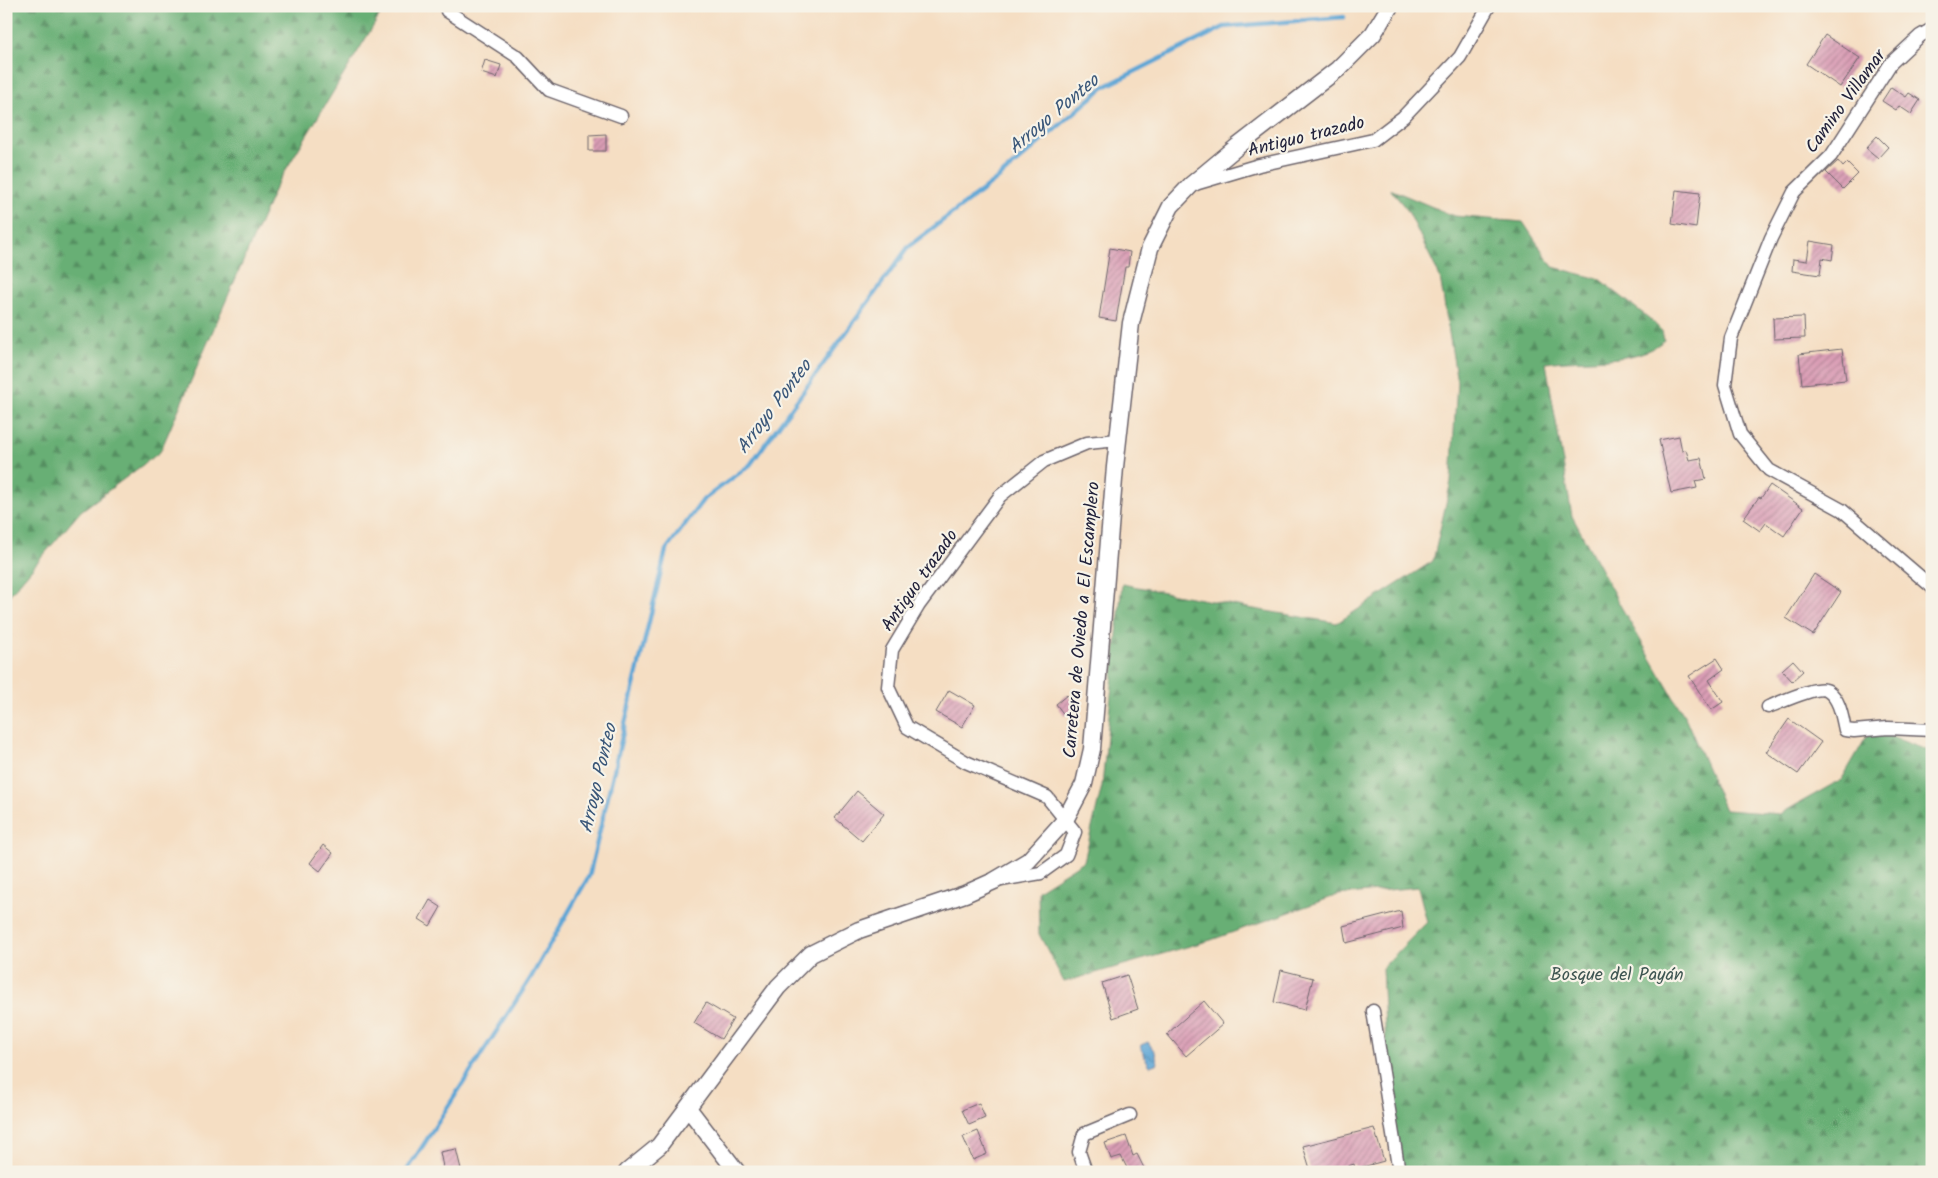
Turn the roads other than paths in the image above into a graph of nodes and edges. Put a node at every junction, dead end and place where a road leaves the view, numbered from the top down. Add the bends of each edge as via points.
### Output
1 (447, 6) edge
2 (1390, 6) edge
3 (1489, 6) edge
4 (1932, 30) edge
5 (621, 116) dead end
6 (1191, 185) junction
7 (1118, 440) junction
8 (1932, 586) edge
9 (1768, 707) dead end
10 (1932, 730) edge
11 (1064, 820) junction
12 (994, 881) junction
13 (1373, 1011) dead end
14 (688, 1108) junction
15 (1130, 1115) dead end
16 (627, 1172) edge
17 (737, 1172) edge
18 (1086, 1172) edge
19 (1399, 1172) edge

1 - 5 street via 447,11 518,57 550,90
2 - 6 street, Carretera de Oviedo a El Escamplero via 1373,34 1338,69
3 - 6 street, Antiguo trazado via 1460,56 1403,117 1373,140 1259,165
4 - 8 street, Camino Villamar via 1920,36 1892,63 1832,156 1794,192 1771,238 1731,338 1724,385 1740,434 1769,470 1842,510
6 - 7 street, Carretera de Oviedo a El Escamplero via 1171,206 1150,248 1131,323
7 - 11 street, Carretera de Oviedo a El Escamplero via 1092,749 1084,784
7 - 11 street, Antiguo trazado via 1087,443 1044,461 1000,496 919,605 892,650 888,687 907,727 966,762 1047,797
9 - 10 street via 1823,689 1838,702 1845,730
11 - 12 street, Carretera de Oviedo a El Escamplero via 1028,861
11 - 12 street, Antiguo trazado via 1075,832 1066,855 1040,874
12 - 14 street, Carretera de Oviedo a El Escamplero via 859,930 811,954 778,987
13 - 19 street
14 - 16 street, Carretera de Oviedo a El Escamplero via 659,1146
14 - 17 street
15 - 18 street via 1084,1134 1079,1152

